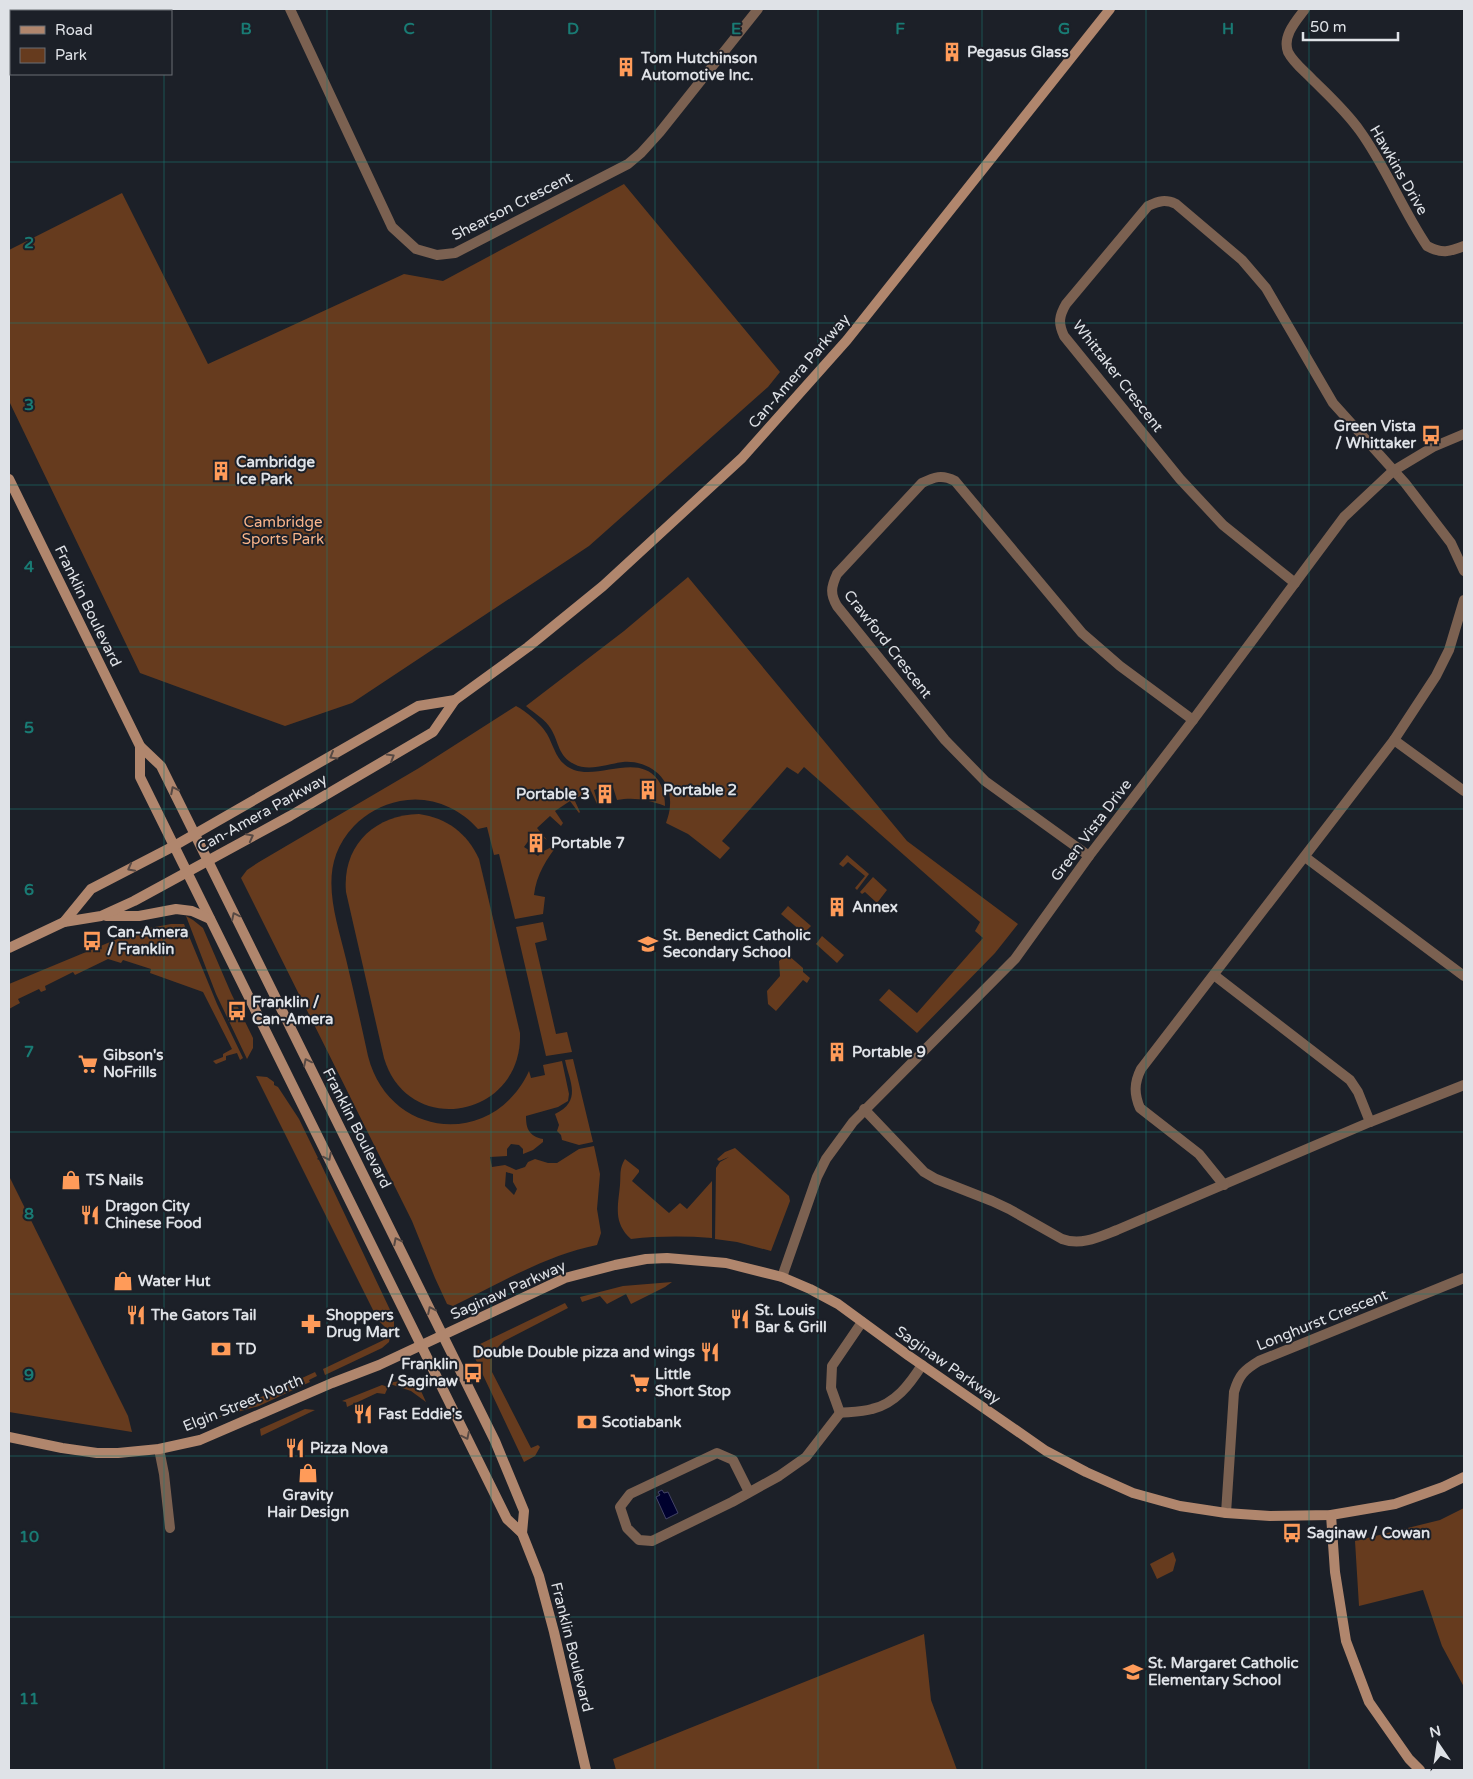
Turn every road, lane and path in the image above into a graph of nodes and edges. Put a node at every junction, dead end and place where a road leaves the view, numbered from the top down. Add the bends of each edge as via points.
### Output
1 (290, 9) edge
2 (758, 9) edge
3 (1110, 9) edge
4 (1305, 9) edge
5 (1464, 246) edge
6 (1464, 434) edge
7 (1393, 470) junction
8 (9, 478) edge
9 (1464, 571) edge
10 (1295, 583) junction
11 (1464, 600) edge
12 (455, 700) junction
13 (1193, 720) junction
14 (1394, 740) junction
15 (140, 746) junction
16 (1464, 790) edge
17 (195, 834) junction
18 (174, 846) junction
19 (1089, 856) junction
20 (1304, 856) junction
21 (207, 860) junction
22 (187, 872) junction
23 (101, 916) junction
24 (210, 919) junction
25 (64, 922) junction
26 (9, 948) edge
27 (1214, 975) junction
28 (1464, 976) edge
29 (1464, 1085) edge
30 (864, 1109) junction
31 (1370, 1122) junction
32 (1224, 1184) junction
33 (782, 1277) junction
34 (1464, 1278) edge
35 (862, 1322) junction
36 (443, 1335) junction
37 (422, 1345) junction
38 (922, 1365) junction
39 (840, 1413) junction
40 (9, 1436) edge
41 (159, 1450) junction
42 (1464, 1477) edge
43 (748, 1492) junction
44 (1226, 1513) junction
45 (1330, 1515) junction
46 (170, 1528) dead end
47 (522, 1532) junction
48 (586, 1770) edge
49 (1420, 1770) edge

1 - 2 street, Shearson Crescent via 392,227 416,250 437,255 456,253 628,164 660,132
3 - 12 main road, Can-Amera Parkway via 848,340 742,458 603,586 528,647
4 - 5 street, Hawkins Drive via 1286,43 1289,54 1358,129 1377,156 1427,246 1438,251 1451,251
6 - 7 street, Green Vista Drive
7 - 9 street via 1451,543
7 - 10 street, Green Vista Drive via 1344,517
7 - 10 street, Whittaker Crescent via 1333,403 1266,288 1242,260 1176,204 1168,200 1148,206 1066,304 1060,314 1059,326 1180,479 1223,525
8 - 15 main road, Franklin Boulevard
10 - 13 street, Green Vista Drive
11 - 14 street via 1449,650 1436,676
12 -> 17 main road, Can-Amera Parkway via 418,706
21 -> 12 main road, Can-Amera Parkway via 433,732
13 - 19 street, Green Vista Drive
13 - 19 street, Crawford Crescent via 1120,666 1082,633 955,482 946,476 935,477 922,484 836,574 831,587 837,606 944,740 985,780
14 - 16 street
14 - 20 street
17 -> 15 main road, Franklin Boulevard via 162,766
15 - 18 main road, Franklin Boulevard via 140,777
17 - 18 main road, Can-Amera Parkway
17 - 21 main road, Franklin Boulevard
18 - 22 main road, Franklin Boulevard
18 -> 25 main road, Can-Amera Parkway via 91,890
19 - 30 street, Green Vista Drive via 1015,959
20 - 27 street
20 - 28 street
21 - 22 main road, Can-Amera Parkway
36 -> 21 main road, Franklin Boulevard
22 - 23 main road, Can-Amera Parkway
22 - 24 main road, Franklin Boulevard
23 - 24 main road via 139,916 176,909 192,910
23 - 25 main road, Can-Amera Parkway
24 -> 37 main road, Franklin Boulevard
25 - 26 main road, Can-Amera Parkway
27 - 31 street via 1350,1080
27 - 32 street via 1141,1070 1135,1089 1140,1108 1199,1154
29 - 31 street
30 - 32 street via 936,1180 992,1200 1071,1243 1095,1239
30 - 33 street, Green Vista Drive via 826,1159 817,1177
31 - 32 street
33 - 35 main road, Saginaw Parkway via 838,1304
33 - 36 main road, Saginaw Parkway via 709,1260 646,1259 565,1278
34 - 44 street, Longhurst Crescent via 1246,1369 1234,1392
35 - 38 main road, Saginaw Parkway
35 - 39 street via 832,1366 831,1388
36 - 37 main road, Saginaw Parkway
36 - 47 main road, Franklin Boulevard via 495,1441 524,1511
37 - 41 main road, Elgin Street North via 200,1440
37 -> 47 main road, Franklin Boulevard via 507,1519
38 - 39 street via 893,1400 873,1409
38 - 44 main road, Saginaw Parkway via 1025,1438 1086,1472 1133,1493 1180,1506
39 - 43 street via 806,1457
40 - 41 main road, Elgin Street North via 97,1453
41 - 46 street
42 - 45 main road, Saginaw Parkway via 1395,1504
43 - 43 street via 652,1540 639,1540 627,1528 620,1507 630,1494 717,1453 733,1460
44 - 45 main road, Saginaw Parkway
45 - 49 main road via 1346,1641 1369,1702
47 - 48 main road, Franklin Boulevard via 548,1609

